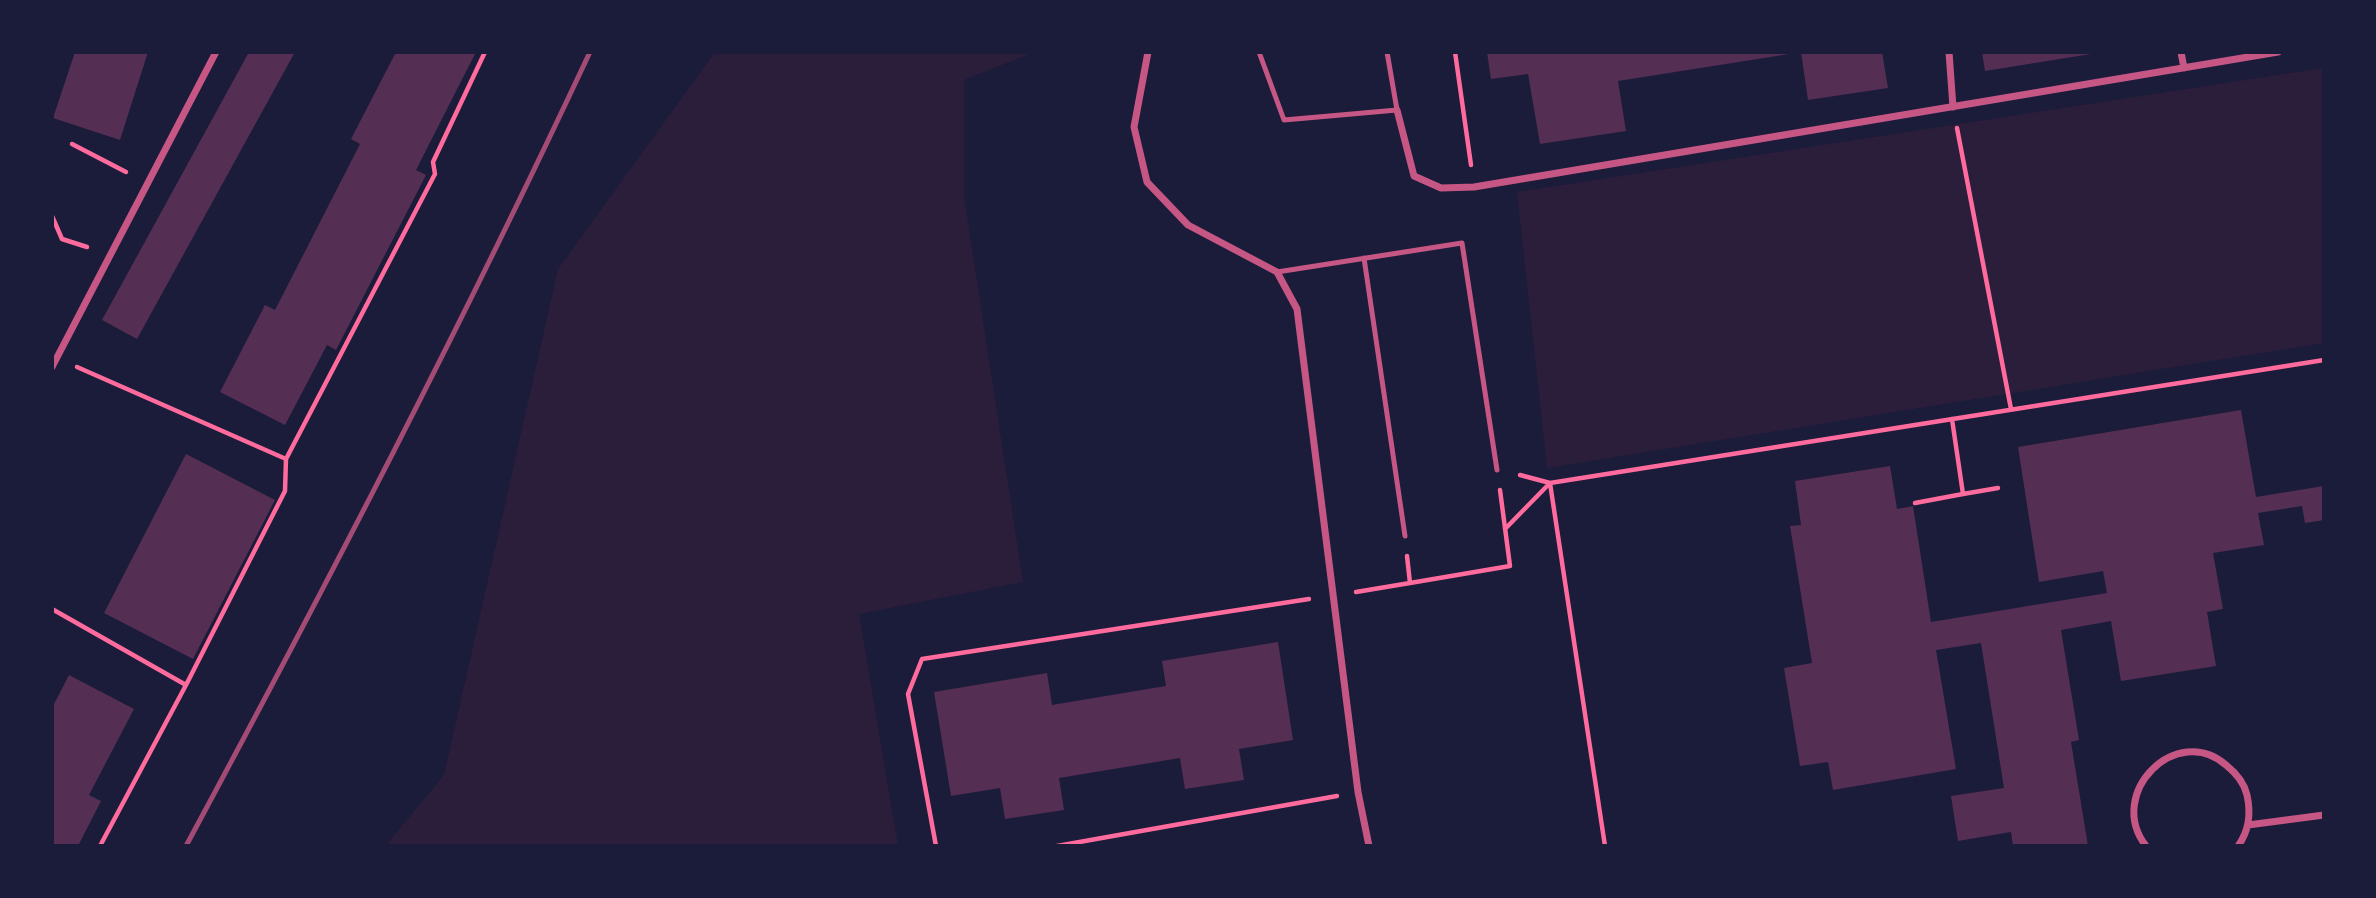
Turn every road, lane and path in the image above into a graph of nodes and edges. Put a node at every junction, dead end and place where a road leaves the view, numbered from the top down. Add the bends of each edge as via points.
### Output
1 (216, 52) edge
2 (485, 52) edge
3 (1148, 52) edge
4 (1259, 52) edge
5 (1387, 52) edge
6 (1455, 52) edge
7 (1949, 52) edge
8 (2180, 52) edge
9 (2278, 52) edge
10 (2184, 68) junction
11 (1953, 107) junction
12 (1397, 110) junction
13 (72, 144) dead end
14 (128, 173) dead end
15 (1474, 187) junction
16 (52, 216) edge
17 (90, 248) dead end
18 (1364, 258) junction
19 (1277, 272) junction
20 (57, 358) junction
21 (2323, 360) edge
22 (52, 367) edge
23 (2011, 409) junction
24 (1952, 419) junction
25 (286, 459) junction
26 (1497, 470) junction
27 (1549, 483) junction
28 (1998, 488) dead end
29 (1963, 494) junction
30 (1915, 503) dead end
31 (1504, 529) junction
32 (1405, 536) joint
33 (1410, 583) junction
34 (1334, 595) junction
35 (52, 609) edge
36 (186, 685) junction
37 (1358, 792) junction
38 (2323, 815) edge
39 (2248, 825) junction
40 (100, 845) edge
41 (936, 845) edge
42 (1057, 845) edge
43 (1368, 845) edge
44 (1605, 845) edge
45 (2146, 845) edge
46 (2238, 845) edge

1 - 20 street
2 - 25 path via 433,162 436,174
3 - 19 street via 1134,127 1147,182 1188,225
4 - 12 lane via 1284,120
5 - 12 lane
6 - 15 path
7 - 11 street
8 - 10 street
9 - 10 street
10 - 11 street
11 - 15 street
11 - 23 path
12 - 15 street via 1414,176 1441,188
13 - 14 path
16 - 17 path via 61,239
18 - 19 lane
18 - 26 lane via 1462,243
18 - 32 lane
19 - 34 street via 1297,309
20 - 22 street
20 - 25 path
21 - 23 path
23 - 24 path
24 - 27 path
24 - 29 path
25 - 36 path via 285,491
26 - 27 path
26 - 31 path
27 - 31 path
27 - 44 path
28 - 29 path
29 - 30 path
31 - 33 path via 1510,566
32 - 33 path
33 - 34 path
34 - 37 street
34 - 41 path via 922,659 908,694
35 - 36 path
36 - 40 path
37 - 42 path
37 - 43 street
38 - 39 street
39 - 45 street via 2250,806 2235,773 2222,761 2186,752 2168,757 2141,781 2134,800 2134,820
39 - 46 street

